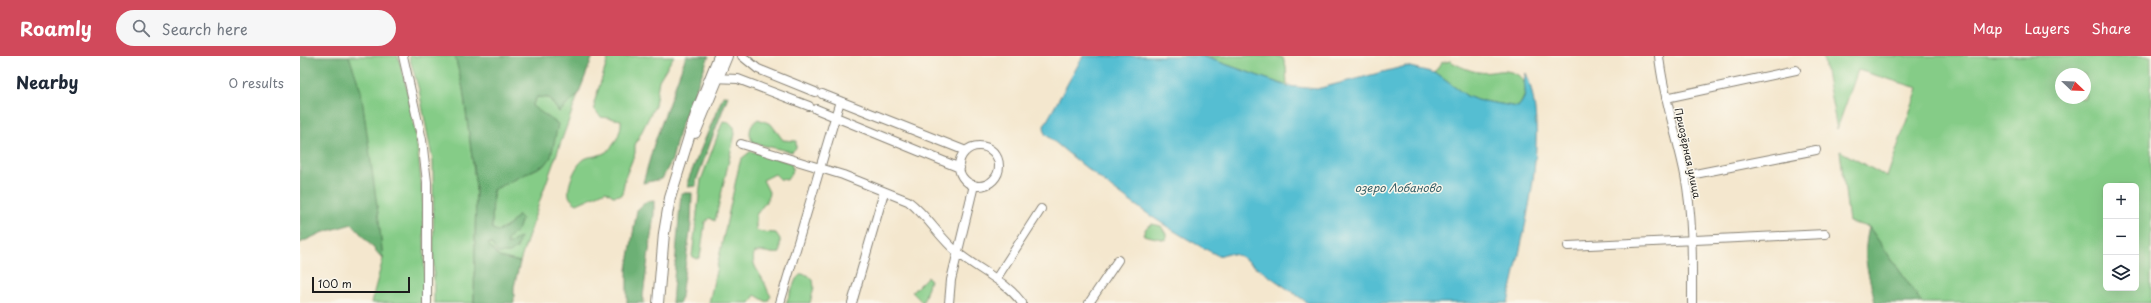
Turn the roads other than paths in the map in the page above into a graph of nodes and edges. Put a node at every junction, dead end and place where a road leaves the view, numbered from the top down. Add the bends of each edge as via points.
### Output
1 (403, 56) edge
2 (719, 56) edge
3 (727, 56) edge
4 (742, 56) edge
5 (1659, 56) edge
6 (1796, 70) dead end
7 (714, 78) junction
8 (1666, 98) junction
9 (840, 101) junction
10 (834, 116) junction
11 (741, 144) dead end
12 (1816, 150) dead end
13 (966, 151) junction
14 (819, 167) junction
15 (960, 168) junction
16 (1685, 176) junction
17 (974, 185) junction
18 (884, 192) junction
19 (1041, 209) dead end
20 (1825, 234) dead end
21 (1692, 241) junction
22 (1568, 246) dead end
23 (957, 252) junction
24 (1118, 260) dead end
25 (996, 279) junction
26 (427, 303) edge
27 (658, 303) edge
28 (780, 303) edge
29 (852, 303) edge
30 (949, 303) edge
31 (1022, 303) edge
32 (1089, 303) edge
33 (1692, 303) edge

1 - 26 street via 422,140 427,182
2 - 7 main road
3 - 7 main road
4 - 9 street via 758,69
5 - 8 street, Приозёрная улица
6 - 8 street
7 - 10 street via 738,79
7 - 27 main road via 704,114 683,158 666,215
8 - 16 street, Приозёрная улица
9 - 10 street
9 - 13 street
10 - 14 street
10 - 15 street
11 - 14 street
12 - 16 street
13 - 15 street via 961,159
13 - 17 street via 977,146 985,147 996,155 999,164 992,181
14 - 18 street
14 - 28 street
15 - 17 street via 963,177
16 - 21 street, Приозёрная улица
17 - 23 street
18 - 23 street via 908,201 917,208
18 - 29 street
19 - 25 street
20 - 21 street
21 - 22 street
21 - 33 street, Приозёрная улица
23 - 25 street
23 - 30 street via 950,280
24 - 32 street
25 - 31 street via 1007,286

